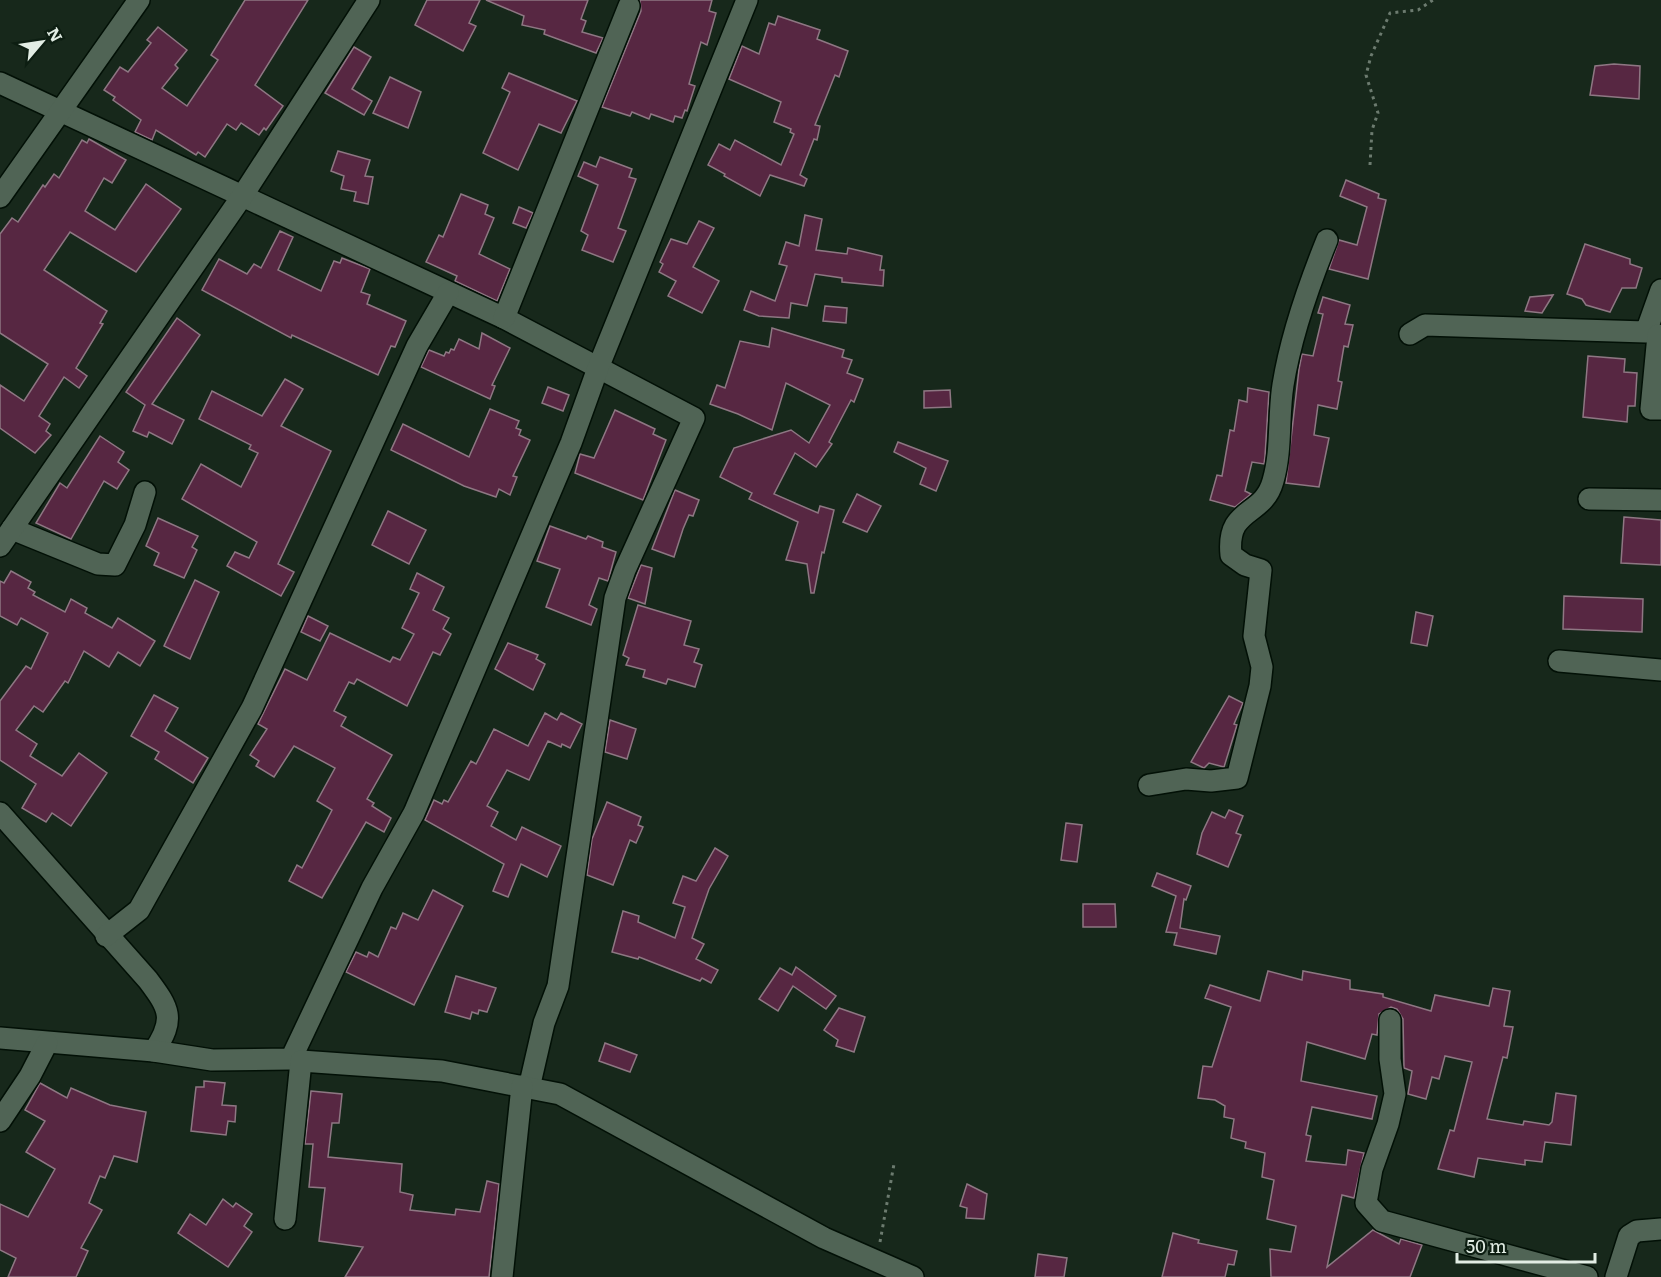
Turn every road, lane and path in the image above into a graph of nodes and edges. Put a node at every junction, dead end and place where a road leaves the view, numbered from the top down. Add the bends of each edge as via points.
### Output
1 (139, 0) edge
2 (369, 0) edge
3 (747, 0) edge
4 (1433, 0) edge
5 (629, 6) dead end
6 (0, 83) edge
7 (60, 110) junction
8 (1370, 165) dead end
9 (243, 195) junction
10 (0, 197) edge
11 (1327, 240) dead end
12 (1661, 290) edge
13 (448, 293) junction
14 (504, 318) junction
15 (1410, 334) dead end
16 (1658, 335) dead end
17 (598, 368) junction
18 (1661, 409) edge
19 (145, 492) dead end
20 (1589, 499) dead end
21 (1661, 500) edge
22 (6, 538) edge
23 (1559, 661) dead end
24 (1661, 670) edge
25 (1149, 785) dead end
26 (0, 813) edge
27 (106, 936) junction
28 (1390, 1020) dead end
29 (0, 1038) edge
30 (47, 1043) junction
31 (154, 1051) junction
32 (525, 1087) junction
33 (0, 1121) edge
34 (894, 1164) dead end
35 (285, 1219) dead end
36 (1661, 1229) edge
37 (877, 1261) junction
38 (502, 1277) edge
39 (913, 1277) edge
40 (1587, 1277) edge
41 (1616, 1277) edge

1 - 7 street
2 - 9 street
3 - 17 street
4 - 8 path via 1418,10 1390,13 1371,56 1366,75 1378,113 1372,130
5 - 14 street
6 - 7 street
7 - 9 street
7 - 10 street
9 - 13 street
9 - 22 street
11 - 25 street via 1292,341 1282,386 1273,482 1268,495 1237,520 1229,538 1231,555 1262,570 1254,636 1262,667 1260,686 1237,778 1186,779
12 - 15 street via 1646,332 1425,325
13 - 14 street
13 - 27 street via 417,346 252,708 139,910
14 - 17 street
16 - 18 street via 1651,409
17 - 31 street via 571,443 414,813 372,888 291,1059 212,1060
17 - 32 street via 694,418 615,598 558,986
19 - 22 street via 135,525 115,565 98,564
20 - 21 street
23 - 24 street
26 - 27 street
27 - 31 street via 167,1005 162,1040
28 - 40 street via 1395,1094 1366,1203 1382,1221
29 - 30 street
30 - 31 street
30 - 33 street
32 - 35 street via 442,1071 301,1061
32 - 37 street via 560,1094 824,1238
32 - 38 street
34 - 37 path
36 - 41 street via 1637,1231 1629,1236
37 - 39 street

